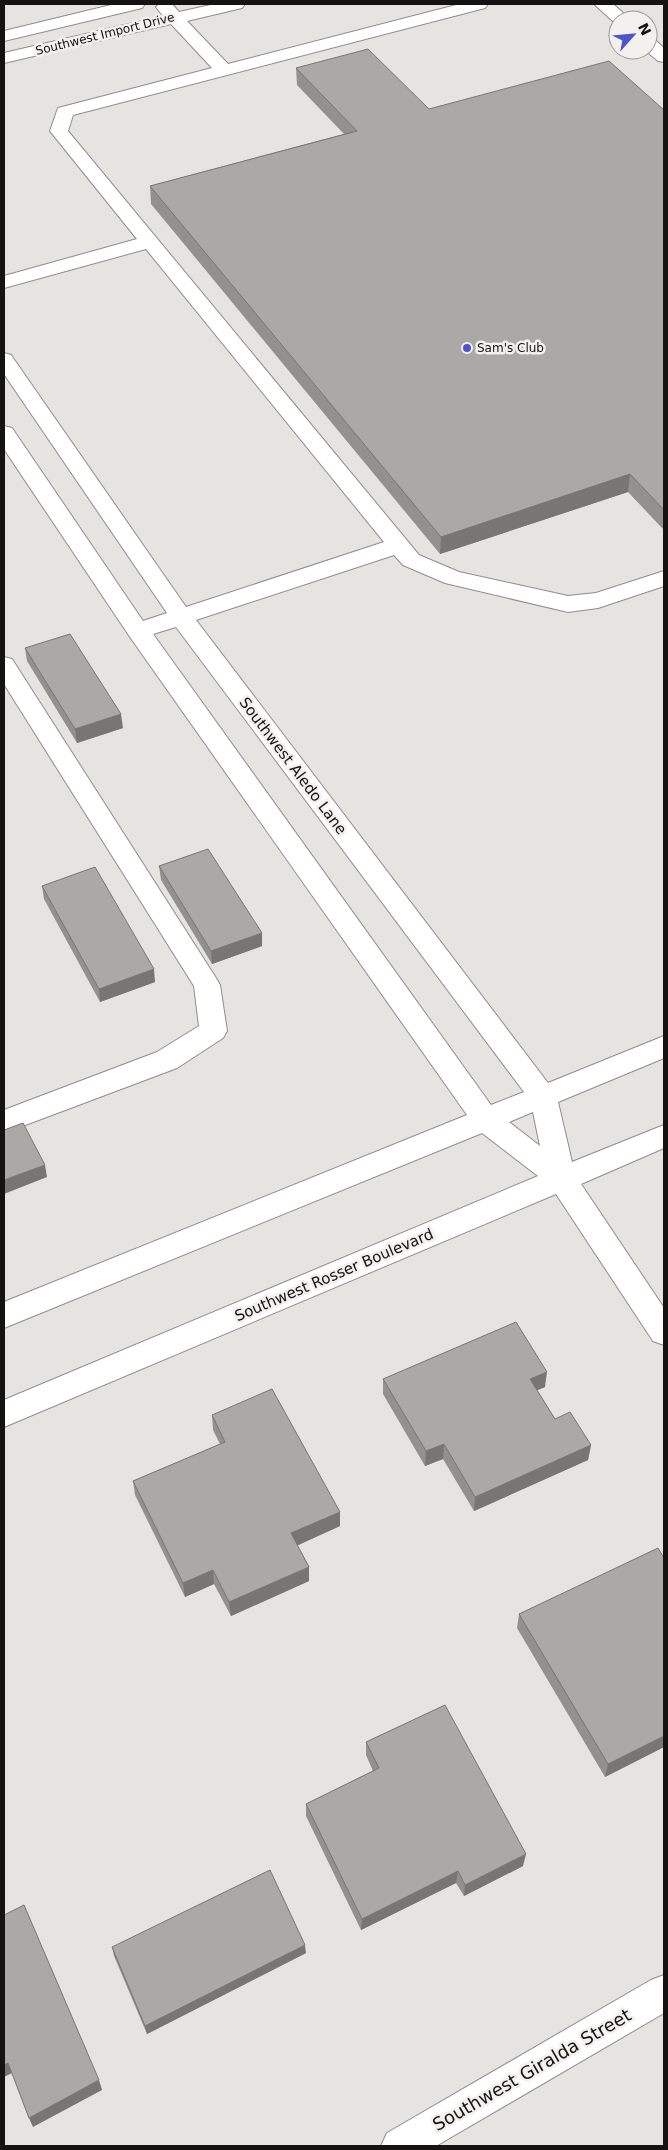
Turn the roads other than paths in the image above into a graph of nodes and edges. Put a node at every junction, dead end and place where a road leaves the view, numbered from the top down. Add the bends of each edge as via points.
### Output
1 (136, 4) edge
2 (162, 4) edge
3 (236, 4) edge
4 (479, 4) edge
5 (175, 17) junction
6 (4, 36) edge
7 (4, 58) edge
8 (224, 70) junction
9 (150, 242) junction
10 (4, 282) edge
11 (4, 359) edge
12 (4, 433) edge
13 (400, 545) junction
14 (664, 578) edge
15 (181, 617) junction
16 (138, 630) junction
17 (4, 665) edge
18 (664, 1047) edge
19 (543, 1097) junction
20 (487, 1121) junction
21 (4, 1122) edge
22 (664, 1136) edge
23 (562, 1179) junction
24 (4, 1315) edge
25 (664, 1332) edge
26 (4, 1414) edge
27 (664, 1993) edge
28 (400, 2146) edge

1 - 6 street, Southwest Import Drive
2 - 5 street
3 - 5 street, Southwest Import Drive
4 - 8 street
5 - 7 street, Southwest Import Drive
5 - 8 street
8 - 9 street via 65,112 59,131
9 - 10 street
9 - 13 street
11 - 15 street, Southwest Aledo Lane
12 - 16 street, Southwest Aledo Lane
13 - 14 street via 411,560 453,578 568,604 598,600
13 - 15 street
15 - 16 street
15 - 19 street, Southwest Aledo Lane
16 - 20 street, Southwest Aledo Lane
17 - 21 street via 207,986 214,1031 167,1060
18 - 19 street
19 - 20 street
19 - 23 street, Southwest Aledo Lane
20 - 23 street, Southwest Aledo Lane
20 - 24 street via 380,1161
22 - 23 street, Southwest Rosser Boulevard
23 - 25 street, Southwest Aledo Lane
23 - 26 street, Southwest Rosser Boulevard
27 - 28 street, Southwest Giralda Street

